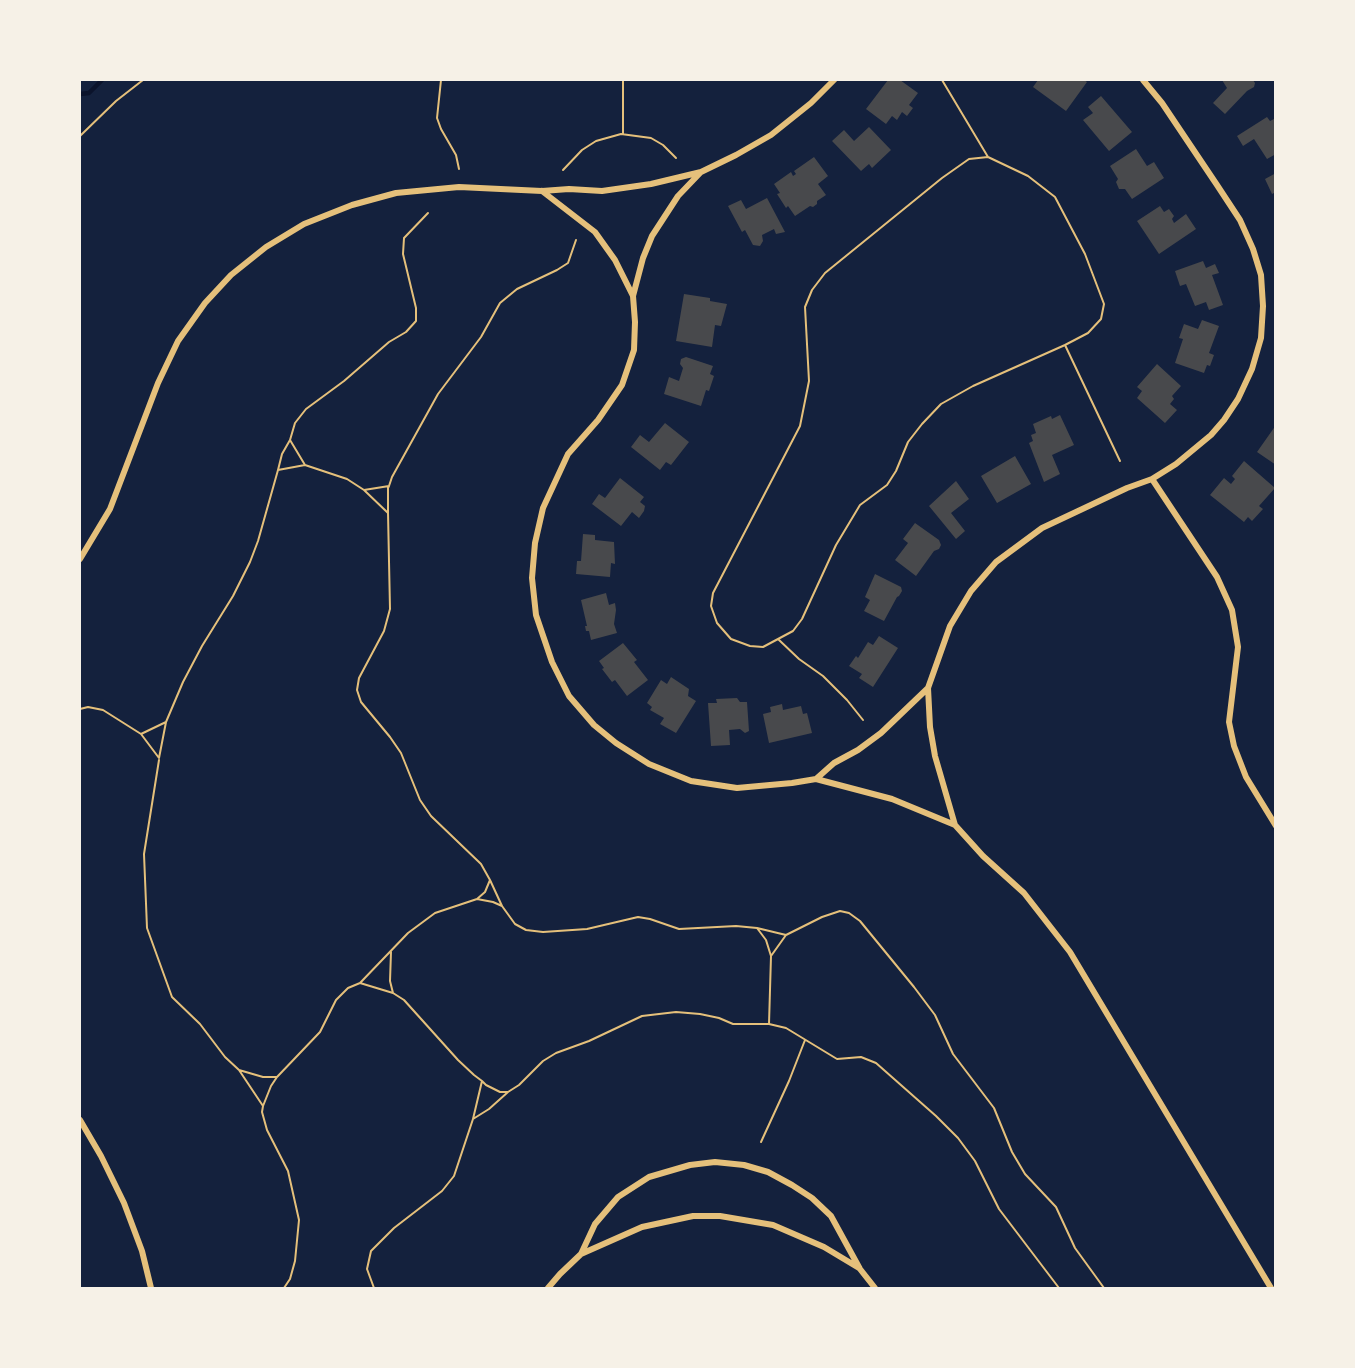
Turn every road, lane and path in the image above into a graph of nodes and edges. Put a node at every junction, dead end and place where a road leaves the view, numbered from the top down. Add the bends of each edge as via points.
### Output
1 (142, 80) edge
2 (441, 80) edge
3 (623, 80) edge
4 (834, 80) edge
5 (942, 80) edge
6 (1143, 80) edge
7 (623, 134) junction
8 (80, 136) edge
9 (988, 157) junction
10 (676, 158) dead end
11 (459, 169) dead end
12 (563, 170) dead end
13 (701, 172) junction
14 (542, 192) junction
15 (428, 213) dead end
16 (576, 240) dead end
17 (633, 296) junction
18 (1065, 345) junction
19 (290, 440) junction
20 (1120, 461) dead end
21 (305, 465) junction
22 (278, 470) junction
23 (1152, 479) junction
24 (389, 486) junction
25 (364, 490) junction
26 (388, 513) junction
27 (80, 559) edge
28 (778, 639) junction
29 (928, 688) junction
30 (80, 709) edge
31 (863, 720) dead end
32 (166, 722) junction
33 (141, 734) junction
34 (159, 758) junction
35 (816, 779) junction
36 (955, 825) junction
37 (1275, 826) edge
38 (490, 880) junction
39 (477, 899) junction
40 (502, 906) junction
41 (757, 928) junction
42 (786, 935) junction
43 (391, 952) junction
44 (771, 956) junction
45 (360, 983) junction
46 (393, 993) junction
47 (769, 1024) junction
48 (805, 1040) junction
49 (239, 1070) junction
50 (277, 1077) junction
51 (482, 1081) junction
52 (508, 1092) junction
53 (263, 1106) junction
54 (473, 1119) junction
55 (80, 1120) edge
56 (761, 1142) dead end
57 (581, 1254) junction
58 (860, 1269) junction
59 (151, 1288) edge
60 (284, 1288) edge
61 (374, 1288) edge
62 (548, 1288) edge
63 (875, 1288) edge
64 (1059, 1288) edge
65 (1104, 1288) edge
66 (1271, 1288) edge

1 - 8 path
2 - 11 path via 437,118
3 - 7 path
4 - 13 street via 771,135
5 - 9 path
6 - 23 street via 1240,220 1261,275 1263,306 1261,338 1238,399 1211,435
7 - 10 path via 651,138
7 - 12 path via 596,141
9 - 18 path via 1028,176 1055,197 1084,254 1104,304 1101,319 1088,333
9 - 28 path via 969,159 942,178 825,273 812,290 805,307 809,381 800,426 713,592 711,606 717,623 731,639 763,647
13 - 14 street via 602,191
13 - 17 street via 678,196 652,236
14 - 17 street via 595,232
14 - 27 street via 459,188 396,193 304,224 266,247 231,275 178,341 110,509
15 - 19 path via 404,238 403,254 416,321 306,409 295,423
16 - 24 path via 568,263 517,289 500,303 481,337 438,394
17 - 35 street via 634,350 622,385 568,454 543,508 535,543 532,578 536,615 552,662 569,696 594,725 649,764 691,781 737,788
18 - 20 path
18 - 28 path via 973,386 941,404 928,417 908,442 887,485 860,506 836,545 802,619 793,631
19 - 21 path
19 - 22 path
21 - 22 path
21 - 25 path via 347,479
22 - 32 path via 250,562 183,682
23 - 29 street via 1042,528 996,562 971,591 950,626
23 - 37 street via 1217,577 1232,610 1238,647 1229,723 1246,777
24 - 25 path
24 - 26 path
25 - 26 path
26 - 38 path via 390,609 384,631 358,678 357,690 361,702 400,753 431,816 481,864
28 - 31 path via 823,676
29 - 35 street via 881,733
29 - 36 street via 935,756
30 - 33 path via 103,710
32 - 33 path
32 - 34 path
33 - 34 path
34 - 49 path via 144,854 147,928 172,997
35 - 36 street via 892,799
36 - 66 street via 1024,893 1070,952
38 - 39 path
38 - 40 path
39 - 40 path
39 - 43 path via 435,913
40 - 41 path via 515,924 543,933 587,929 638,917 679,929
41 - 42 path
41 - 44 path
42 - 44 path
42 - 65 path via 840,911 860,921 935,1016 953,1054 994,1108 1025,1174 1056,1207 1074,1248
43 - 45 path
43 - 46 path
44 - 47 path
45 - 46 path
45 - 50 path via 336,1000 320,1032
46 - 51 path
47 - 48 path via 786,1028
47 - 52 path via 733,1024 676,1012 642,1016 556,1053
48 - 56 path
48 - 64 path via 837,1059 861,1057 876,1063 936,1116 975,1161 999,1209
49 - 50 path
49 - 53 path
50 - 53 path
51 - 52 path via 500,1092
51 - 54 path
52 - 54 path
53 - 60 path via 267,1130 288,1171 299,1220 295,1261
54 - 61 path via 460,1164 448,1184 371,1251 367,1269
55 - 59 street via 124,1203
57 - 58 street via 642,1227 693,1216 720,1216 773,1225 824,1247
57 - 58 street via 595,1224 618,1197 649,1177 715,1162 768,1173 812,1198 831,1216
57 - 62 street
58 - 63 street

